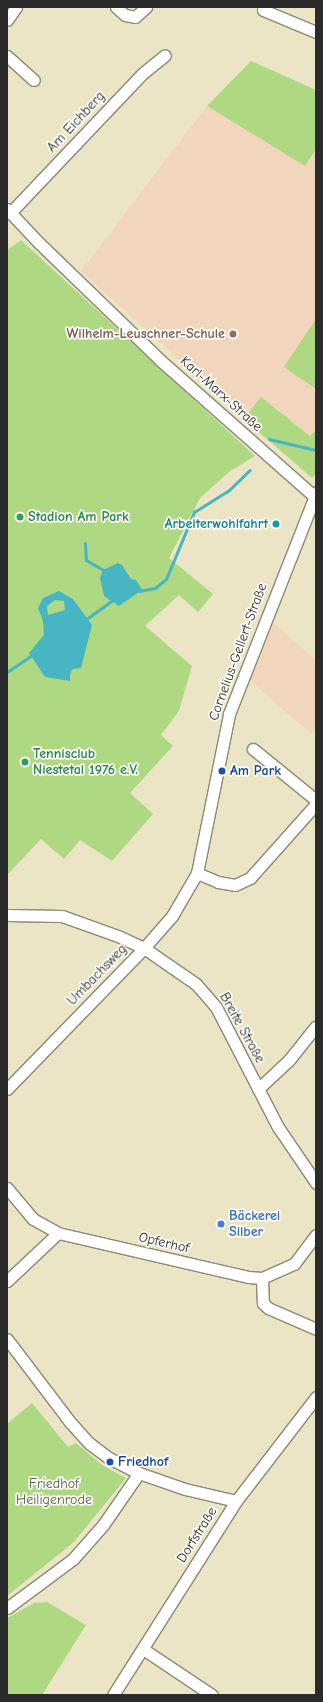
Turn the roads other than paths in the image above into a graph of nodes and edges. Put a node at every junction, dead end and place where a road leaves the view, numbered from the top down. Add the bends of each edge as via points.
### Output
1 (16, 7) edge
2 (116, 7) edge
3 (146, 7) edge
4 (265, 9) edge
5 (7, 20) edge
6 (316, 32) edge
7 (165, 55) dead end
8 (7, 56) edge
9 (34, 80) dead end
10 (9, 211) edge
11 (315, 496) edge
12 (253, 748) dead end
13 (316, 800) edge
14 (316, 804) edge
15 (197, 873) junction
16 (7, 916) edge
17 (144, 948) junction
18 (316, 1026) edge
19 (7, 1089) edge
20 (258, 1089) junction
21 (316, 1183) edge
22 (7, 1188) edge
23 (58, 1233) junction
24 (316, 1235) edge
25 (262, 1278) junction
26 (7, 1281) edge
27 (316, 1330) edge
28 (7, 1339) edge
29 (316, 1397) edge
30 (138, 1473) junction
31 (236, 1501) junction
32 (7, 1608) edge
33 (143, 1649) junction
34 (113, 1695) edge
35 (212, 1695) edge

1 - 5 street
2 - 3 street via 126,15 135,17
4 - 6 street
7 - 10 street, Am Eichberg via 143,73
8 - 9 street
10 - 11 street, Karl-Marx-Straße via 160,360
11 - 15 street, Cornelius-Gellert-Straße via 229,714
12 - 13 street
14 - 15 street via 250,878 235,885 218,882
15 - 17 street, Umbachsweg via 172,916
16 - 17 street, Breite Straße via 62,916
17 - 19 street, Umbachsweg
17 - 20 street, Breite Straße via 196,984 216,1007
18 - 20 street via 289,1060
20 - 21 street, Breite Straße via 278,1127
22 - 23 street, Opferhof via 33,1219
23 - 25 street, Opferhof via 220,1271
23 - 26 street
24 - 25 street via 294,1264
25 - 27 street via 263,1303 268,1308
28 - 30 street via 83,1438 109,1458
29 - 31 street, Dorfstraße
30 - 31 street via 185,1489
30 - 32 street via 103,1525 73,1559
31 - 33 street, Dorfstraße
33 - 34 street, Dorfstraße
33 - 35 street

